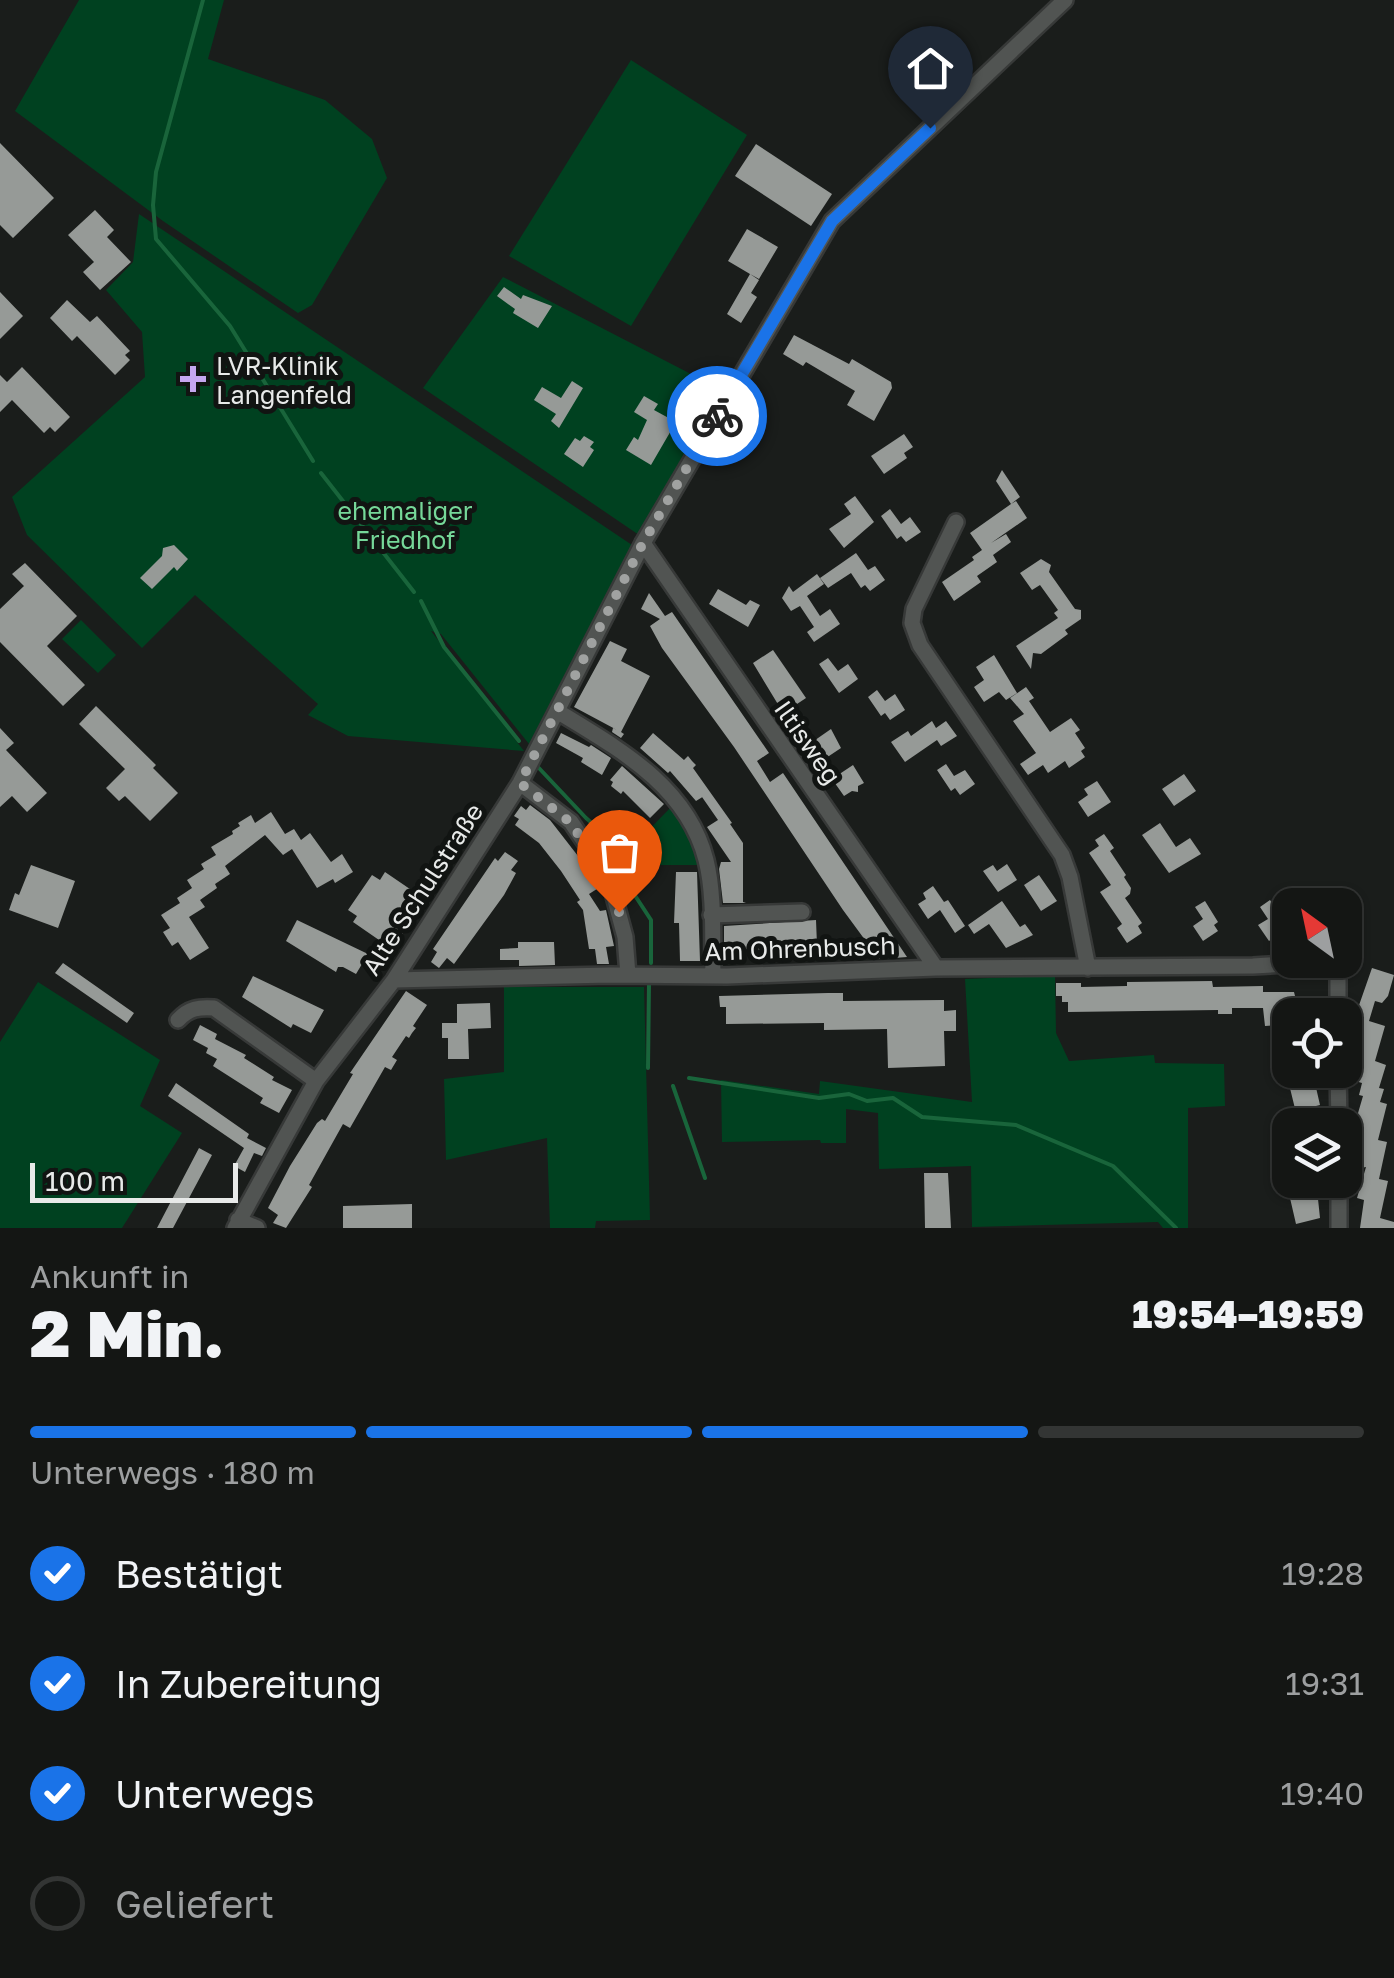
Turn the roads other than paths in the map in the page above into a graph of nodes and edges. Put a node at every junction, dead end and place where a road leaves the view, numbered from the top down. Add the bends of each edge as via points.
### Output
1 (1066, 0) edge
2 (956, 522) dead end
3 (643, 543) junction
4 (556, 711) junction
5 (520, 783) junction
6 (802, 912) dead end
7 (711, 915) junction
8 (1272, 965) edge
9 (936, 968) junction
10 (1088, 968) junction
11 (628, 975) junction
12 (713, 976) junction
13 (394, 980) junction
14 (178, 1020) dead end
15 (316, 1082) junction
16 (1339, 1198) edge
17 (236, 1224) edge
18 (258, 1228) edge
19 (1339, 1228) edge

1 - 3 street, Alte Schulstraße via 832,221
2 - 10 street via 918,595 912,623 920,645 1062,855
3 - 4 street, Alte Schulstraße
3 - 9 street, Iltisweg
4 - 5 street, Alte Schulstraße
4 - 7 street via 627,754 688,816 706,861
5 - 11 street via 570,822 608,878
5 - 13 street, Alte Schulstraße
6 - 7 street
7 - 12 street
8 - 10 street, Am Ohrenbusch
9 - 10 street, Am Ohrenbusch
9 - 12 street, Am Ohrenbusch
11 - 12 street, Am Ohrenbusch
11 - 13 street, Am Ohrenbusch
13 - 15 street, Alte Schulstraße
14 - 15 street via 199,1007 214,1008
15 - 17 street, Alte Schulstraße
16 - 19 street
17 - 18 street

